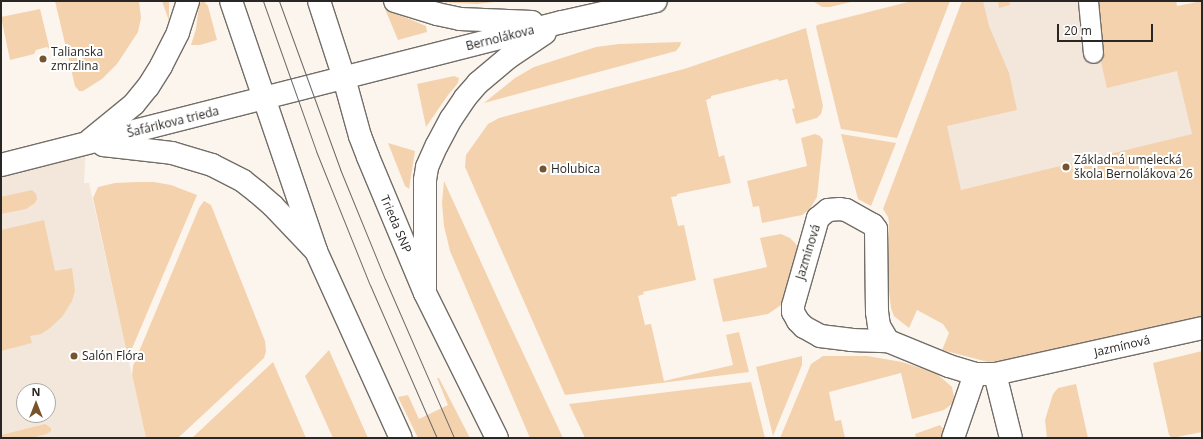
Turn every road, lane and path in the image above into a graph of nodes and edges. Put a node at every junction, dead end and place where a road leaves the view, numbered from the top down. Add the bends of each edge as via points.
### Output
1 (188, 1) edge
2 (230, 1) edge
3 (318, 1) edge
4 (395, 1) edge
5 (656, 1) edge
6 (1088, 1) edge
7 (562, 22) junction
8 (1093, 53) dead end
9 (344, 78) junction
10 (263, 99) junction
11 (86, 144) junction
12 (1, 165) edge
13 (316, 251) junction
14 (424, 293) junction
15 (1202, 328) edge
16 (888, 341) junction
17 (985, 374) junction
18 (401, 438) edge
19 (497, 438) edge
20 (953, 438) edge
21 (1011, 438) edge

1 - 11 street via 178,32 148,87 134,104
2 - 10 street
3 - 9 street, Trieda SNP
4 - 7 street via 460,19
5 - 7 street, Bernolákova
6 - 8 lane
7 - 9 street, Bernolákova
7 - 14 street via 515,53 478,83 451,119 436,145 425,180
9 - 10 street, Šafárikova trieda
9 - 14 street, Trieda SNP via 362,143
10 - 11 street, Šafárikova trieda
10 - 13 street
11 - 12 street, Šafárikova trieda
11 - 13 street via 172,153 212,164 257,192
13 - 18 street
14 - 19 street, Trieda SNP
15 - 17 street, Jazmínová
16 - 16 street, Jazmínová via 879,326 877,312 876,229 846,210 828,210 818,218 794,299 793,312 804,327 820,336
16 - 17 street, Jazmínová via 949,366
17 - 20 street
17 - 21 street

